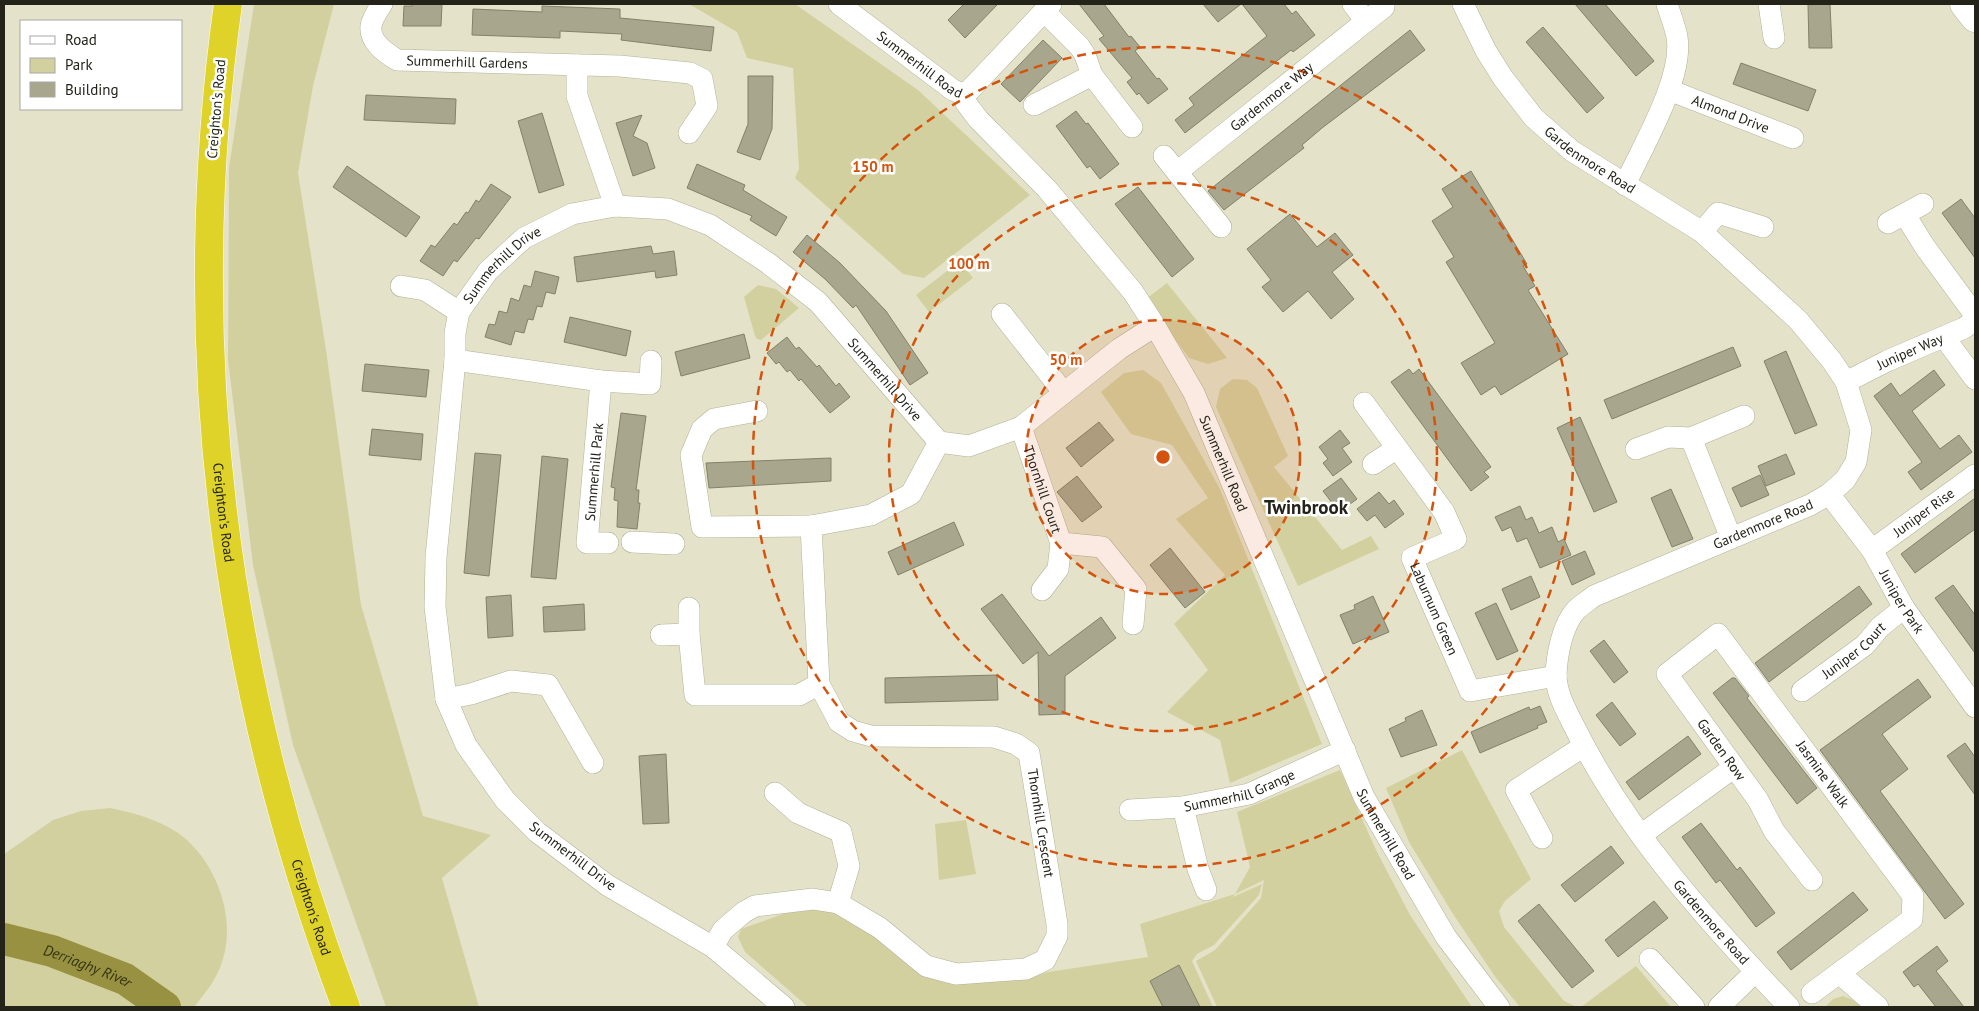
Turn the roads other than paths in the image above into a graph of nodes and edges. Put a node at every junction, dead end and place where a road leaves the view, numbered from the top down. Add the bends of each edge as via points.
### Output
1 (228, 4) edge
2 (382, 4) edge
3 (1353, 4) edge
4 (1463, 4) edge
5 (1667, 4) edge
6 (1769, 4) edge
7 (1964, 4) edge
8 (851, 7) edge
9 (1384, 7) dead end
10 (1048, 8) edge
11 (1975, 18) edge
12 (1366, 21) junction
13 (1774, 38) dead end
14 (577, 65) junction
15 (1092, 75) junction
16 (1669, 90) junction
17 (965, 94) junction
18 (1034, 105) dead end
19 (1132, 126) dead end
20 (689, 133) dead end
21 (1792, 138) dead end
22 (1164, 156) dead end
23 (1177, 172) junction
24 (1625, 185) junction
25 (1924, 204) dead end
26 (615, 206) junction
27 (1763, 227) dead end
28 (1221, 228) dead end
29 (1702, 232) junction
30 (401, 286) dead end
31 (460, 312) junction
32 (1002, 314) dead end
33 (1975, 315) edge
34 (1975, 320) edge
35 (1155, 326) junction
36 (1944, 337) junction
37 (455, 360) junction
38 (651, 361) dead end
39 (1975, 379) edge
40 (602, 381) junction
41 (1846, 382) junction
42 (1064, 393) junction
43 (1364, 403) dead end
44 (757, 411) dead end
45 (1744, 416) dead end
46 (1021, 427) junction
47 (1691, 438) junction
48 (939, 442) junction
49 (1397, 448) junction
50 (1636, 449) dead end
51 (1373, 464) dead end
52 (1975, 475) edge
53 (1829, 494) junction
54 (811, 526) junction
55 (1731, 538) junction
56 (632, 542) dead end
57 (608, 543) dead end
58 (1061, 543) junction
59 (674, 544) dead end
60 (1872, 550) junction
61 (1042, 590) dead end
62 (689, 608) dead end
63 (1904, 608) junction
64 (1133, 624) dead end
65 (689, 634) junction
66 (1718, 634) joint
67 (661, 635) dead end
68 (1556, 676) junction
69 (819, 684) junction
70 (1802, 691) dead end
71 (446, 699) junction
72 (1975, 708) edge
73 (1584, 746) junction
74 (1345, 750) junction
75 (594, 763) dead end
76 (1733, 768) junction
77 (775, 794) dead end
78 (1183, 807) junction
79 (1130, 810) dead end
80 (1641, 835) junction
81 (1542, 838) dead end
82 (1812, 880) dead end
83 (1206, 890) dead end
84 (838, 903) junction
85 (712, 947) junction
86 (1650, 959) dead end
87 (1755, 972) junction
88 (1839, 973) junction
89 (1812, 993) dead end
90 (346, 1007) edge
91 (784, 1007) edge
92 (1499, 1007) edge
93 (1694, 1007) edge
94 (1719, 1007) edge
95 (1789, 1007) edge
96 (1878, 1007) edge

1 - 90 highway, Creighton's Road via 210,194 208,292 211,402 226,542 243,653 271,774 297,863
2 - 14 street, Summerhill Gardens via 371,26 373,38 397,60
3 - 12 street
4 - 24 street, Gardenmore Road via 1499,72 1534,118 1572,151
5 - 16 street via 1677,38 1677,62
6 - 13 street
7 - 11 main road
8 - 17 street, Summerhill Road via 952,90
9 - 12 street, Gardenmore Way
10 - 15 street via 1080,47
10 - 17 street
12 - 23 street, Gardenmore Way
14 - 20 street, Summerhill Gardens via 690,73 702,79 707,106
14 - 26 street via 577,96
15 - 18 street
15 - 19 street
16 - 21 street, Almond Drive
16 - 24 street
17 - 35 street, Summerhill Road via 966,103 978,119 1047,189 1133,292
22 - 23 street
23 - 28 street
24 - 29 street, Gardenmore Road
25 - 33 street via 1896,219 1925,247
26 - 31 street, Summerhill Drive via 572,214 524,238 488,271
26 - 48 street, Summerhill Drive via 668,209 710,225 768,263 818,302
27 - 29 street via 1718,213
29 - 41 street, Gardenmore Road via 1798,320
30 - 31 street via 425,290
31 - 37 street, Summerhill Drive via 455,333
32 - 42 street
34 - 36 street, Juniper Way
35 - 42 street via 1119,348
35 - 74 street, Summerhill Road via 1194,393
36 - 39 street
36 - 41 street, Juniper Way
37 - 40 street
37 - 71 street, Summerhill Drive via 435,578 435,607
38 - 40 street via 650,384
40 - 57 street, Summerhill Park via 587,543
41 - 53 street, Gardenmore Road via 1861,430 1856,462
42 - 46 street
43 - 49 street, Laburnum Green
44 - 54 street via 714,419 702,429 691,455 702,527
45 - 47 street
46 - 48 street via 969,446
46 - 58 street, Thornhill Court
47 - 50 street via 1668,437
47 - 55 street
48 - 54 street via 911,494 871,515
49 - 51 street
49 - 68 street, Laburnum Green via 1444,512 1456,539 1412,558 1470,691
52 - 60 street, Juniper Rise
53 - 55 street, Gardenmore Road
53 - 60 street, Juniper Park
54 - 69 street, Thornhill Crescent
55 - 68 street, Gardenmore Road via 1594,596 1575,611 1562,637
56 - 59 street
58 - 61 street via 1058,569
58 - 64 street, Thornhill Court via 1102,547 1126,574 1136,589
60 - 63 street, Juniper Park
62 - 65 street
63 - 70 street, Juniper Court via 1880,627 1865,645
63 - 72 street, Juniper Park
65 - 67 street
65 - 69 street via 694,695 799,696
66 - 76 street, Garden Row via 1667,674
66 - 88 street, Jasmine Walk via 1913,896 1912,919
68 - 73 street, Gardenmore Road via 1560,695
69 - 84 street, Thornhill Crescent via 839,722 853,731 871,736 994,737 1016,744 1029,753 1058,924 1057,936 1045,960 1026,969 956,974 926,966 880,928
71 - 75 street via 511,681 548,685
71 - 85 street, Summerhill Drive via 466,745 481,767 505,800 537,832 607,885
73 - 80 street, Gardenmore Road
73 - 81 street via 1516,790
74 - 78 street, Summerhill Grange via 1249,794
74 - 92 street, Summerhill Road via 1364,798 1446,937
76 - 80 street
76 - 82 street, Garden Row via 1758,800 1774,831
77 - 84 street via 798,813 841,832 849,866
78 - 79 street, Summerhill Grange
78 - 83 street
80 - 87 street, Gardenmore Road
84 - 85 street, Thornhill Crescent via 813,898 756,906 723,930
85 - 91 street, Summerhill Drive
86 - 93 street
87 - 94 street
87 - 95 street, Gardenmore Road
88 - 89 street
88 - 96 street

